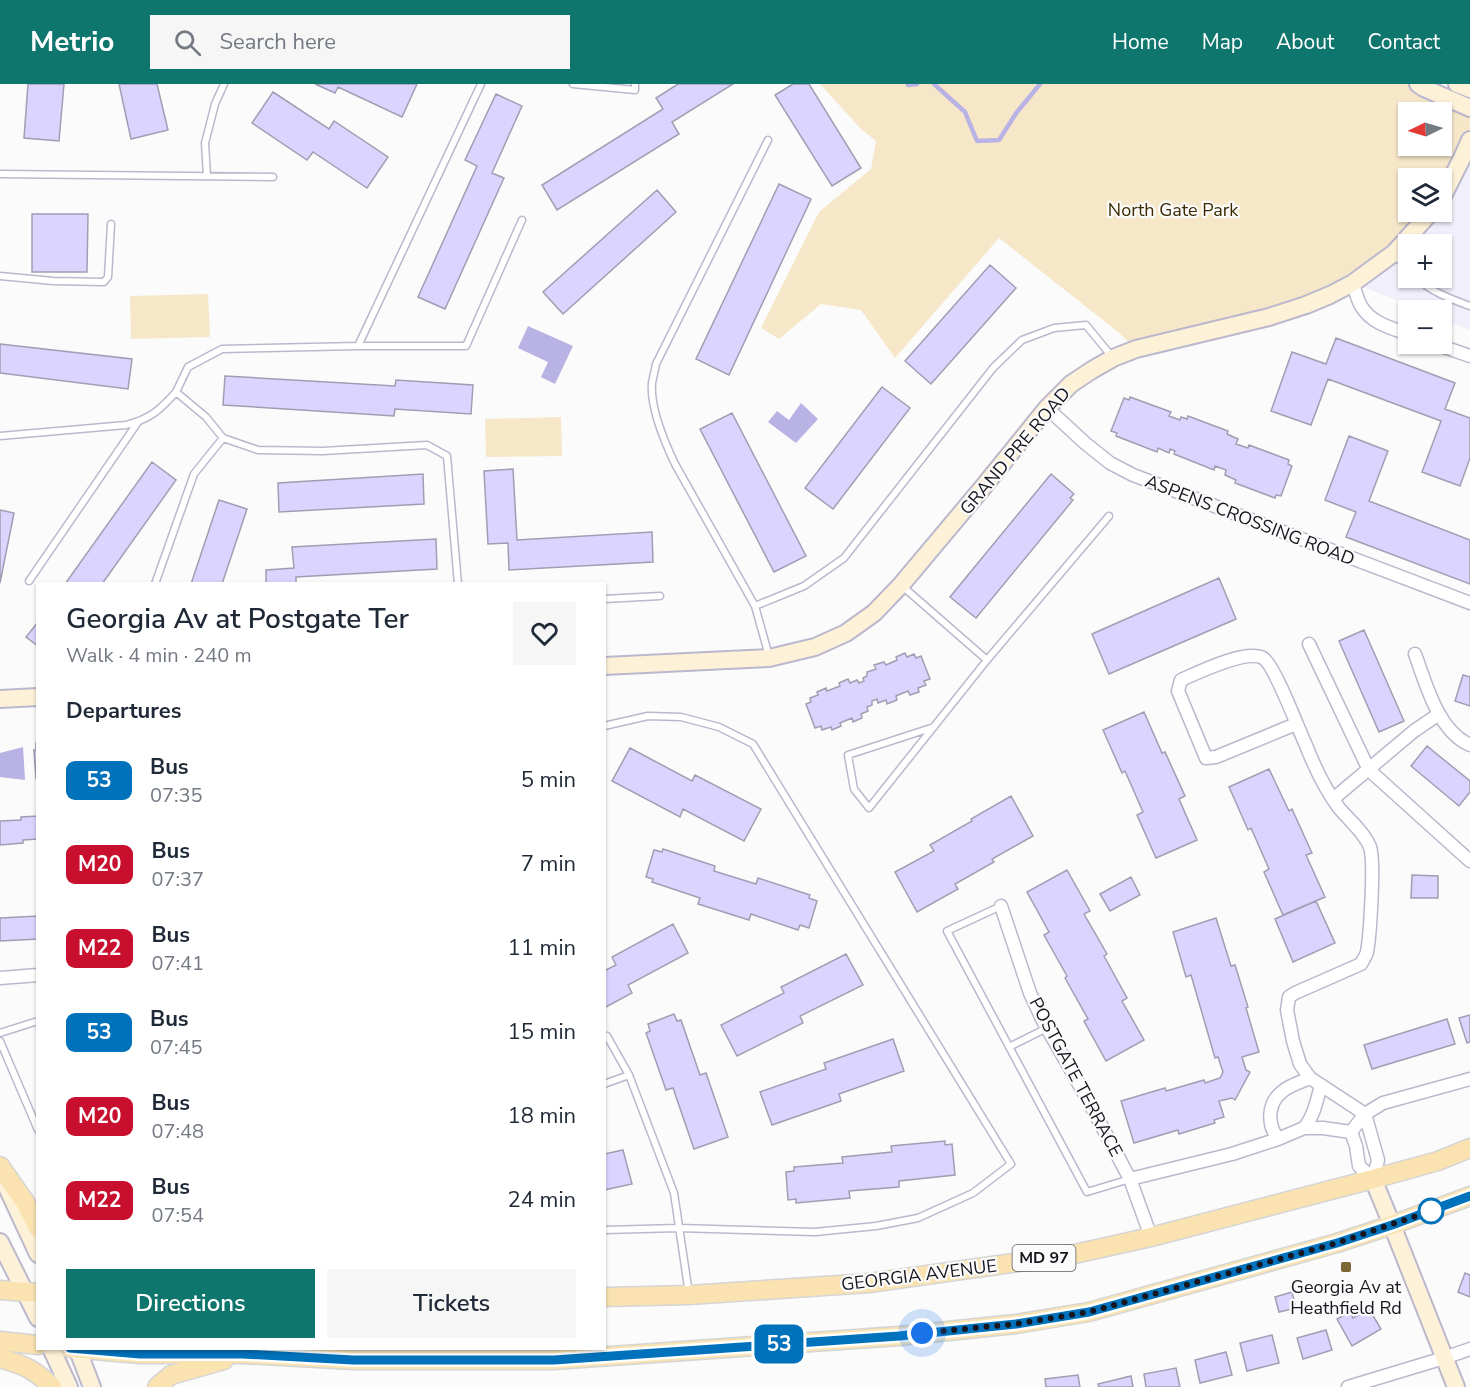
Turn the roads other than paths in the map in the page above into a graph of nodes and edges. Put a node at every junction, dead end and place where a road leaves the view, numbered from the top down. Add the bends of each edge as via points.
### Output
1 (224, 84) edge
2 (481, 84) edge
3 (573, 84) edge
4 (636, 84) edge
5 (1418, 84) edge
6 (1457, 84) edge
7 (1470, 89) edge
8 (1470, 108) edge
9 (768, 140) dead end
10 (1470, 140) edge
11 (0, 174) edge
12 (207, 177) junction
13 (273, 177) dead end
14 (1452, 178) edge
15 (522, 220) dead end
16 (1422, 222) edge
17 (111, 224) dead end
18 (1394, 253) junction
19 (1398, 258) edge
20 (0, 276) edge
21 (1353, 283) junction
22 (1430, 288) edge
23 (1470, 306) edge
24 (1398, 331) edge
25 (358, 346) junction
26 (1452, 350) edge
27 (1470, 356) edge
28 (1113, 358) junction
29 (176, 392) junction
30 (1047, 408) junction
31 (138, 422) junction
32 (0, 436) edge
33 (223, 438) junction
34 (1108, 516) dead end
35 (29, 581) dead end
36 (156, 582) edge
37 (458, 582) edge
38 (901, 585) junction
39 (660, 596) dead end
40 (606, 599) edge
41 (1470, 603) edge
42 (755, 606) junction
43 (1309, 644) dead end
44 (1415, 654) dead end
45 (769, 658) junction
46 (987, 660) junction
47 (606, 666) edge
48 (36, 697) edge
49 (0, 699) edge
50 (1438, 714) junction
51 (1296, 724) junction
52 (606, 726) edge
53 (934, 727) junction
54 (1470, 745) edge
55 (1369, 770) junction
56 (1332, 799) junction
57 (1470, 861) edge
58 (1000, 906) joint
59 (36, 975) edge
60 (0, 978) edge
61 (36, 1022) edge
62 (1047, 1028) junction
63 (0, 1033) edge
64 (606, 1037) edge
65 (0, 1041) edge
66 (1009, 1047) junction
67 (629, 1075) junction
68 (1470, 1078) edge
69 (1315, 1081) junction
70 (606, 1083) edge
71 (1365, 1114) junction
72 (36, 1125) edge
73 (1304, 1128) junction
74 (1351, 1132) junction
75 (1278, 1139) junction
76 (1470, 1148) edge
77 (0, 1166) edge
78 (0, 1172) edge
79 (1130, 1179) junction
80 (1373, 1179) junction
81 (1470, 1196) edge
82 (36, 1224) edge
83 (1392, 1225) junction
84 (678, 1228) junction
85 (606, 1230) edge
86 (1151, 1237) junction
87 (0, 1242) edge
88 (36, 1250) edge
89 (0, 1290) edge
90 (32, 1293) edge
91 (689, 1294) junction
92 (606, 1298) edge
93 (36, 1310) edge
94 (0, 1341) edge
95 (36, 1345) edge
96 (1470, 1349) edge
97 (52, 1350) edge
98 (74, 1350) edge
99 (87, 1350) edge
100 (243, 1354) junction
101 (0, 1358) edge
102 (1444, 1358) junction
103 (52, 1387) edge
104 (69, 1387) edge
105 (92, 1387) edge
106 (157, 1387) edge
107 (1348, 1387) edge
108 (1456, 1387) edge

1 - 12 lane via 206,143
2 - 25 lane
3 - 4 lane via 635,90
5 - 8 street
6 - 7 street
9 - 42 lane via 656,364 652,384 653,403 665,443
10 - 14 street
11 - 12 lane
12 - 13 lane
15 - 25 lane via 466,346
16 - 18 street, GRAND PRE ROAD
17 - 20 lane via 108,277 104,282
18 - 19 lane
18 - 21 street, GRAND PRE ROAD
21 - 24 street via 1365,312 1381,325
21 - 28 street, GRAND PRE ROAD via 1287,311
22 - 23 lane
25 - 29 lane via 222,349 188,367
26 - 27 street
28 - 30 street, GRAND PRE ROAD via 1071,384
28 - 42 lane via 1086,325 1054,328 1022,340 993,368 844,558 804,586
29 - 31 lane via 160,410
29 - 33 lane via 206,417
30 - 38 street, GRAND PRE ROAD
30 - 41 street, ASPENS CROSSING ROAD via 1110,463 1133,475
31 - 32 lane
31 - 35 lane
33 - 36 lane via 194,474
33 - 37 lane via 258,450 427,445 447,456
34 - 46 lane
38 - 45 street, GRAND PRE ROAD via 874,613 846,633 815,647
38 - 46 lane
39 - 40 lane
42 - 45 lane
43 - 55 street
44 - 50 street
45 - 47 street, GRAND PRE ROAD
46 - 53 lane
48 - 49 street
50 - 54 street via 1461,741
50 - 55 street
51 - 51 street via 1216,758 1206,758 1178,691 1180,680 1231,659 1262,657 1280,685
51 - 56 street
52 - 84 lane via 648,716 681,717 719,727 753,744 1011,1164 973,1193 918,1218 815,1232
53 - 53 lane via 876,799 869,808 854,789 848,755
55 - 56 street
55 - 57 street
56 - 69 street via 1370,848 1369,930 1361,964 1289,997 1287,1010 1300,1064
58 - 62 street, POSTGATE TERRACE via 1030,993
58 - 66 lane via 947,931
59 - 60 street
61 - 63 lane
62 - 66 lane
62 - 79 street, POSTGATE TERRACE
64 - 67 lane
65 - 72 lane
66 - 79 lane via 1087,1192
67 - 70 lane
67 - 84 lane via 674,1193
68 - 71 street via 1383,1103
69 - 71 street
69 - 73 street via 1313,1113
69 - 75 street via 1284,1089 1277,1096 1270,1111 1270,1123
71 - 74 street
71 - 80 street via 1378,1160
73 - 74 street, POSTGATE TERRACE
73 - 75 street, POSTGATE TERRACE
74 - 80 street via 1359,1166
75 - 79 street, POSTGATE TERRACE
76 - 80 main road, GEORGIA AVENUE / MD 97
77 - 82 main road
78 - 88 street
79 - 86 street, POSTGATE TERRACE
80 - 83 street
80 - 86 main road, GEORGIA AVENUE / MD 97
81 - 83 main road
83 - 100 main road via 1089,1312 1016,1324 554,1360 353,1360
83 - 102 street
84 - 85 lane
84 - 91 lane
86 - 91 main road, GEORGIA AVENUE / MD 97 via 1070,1255 869,1283
87 - 90 street
89 - 90 main road
90 - 93 street
91 - 92 main road, GEORGIA AVENUE / MD 97
94 - 95 main road
96 - 102 street
97 - 104 street
98 - 105 street
99 - 100 main road
100 - 106 main road via 171,1375
101 - 103 main road via 24,1365
102 - 107 street
102 - 108 street

